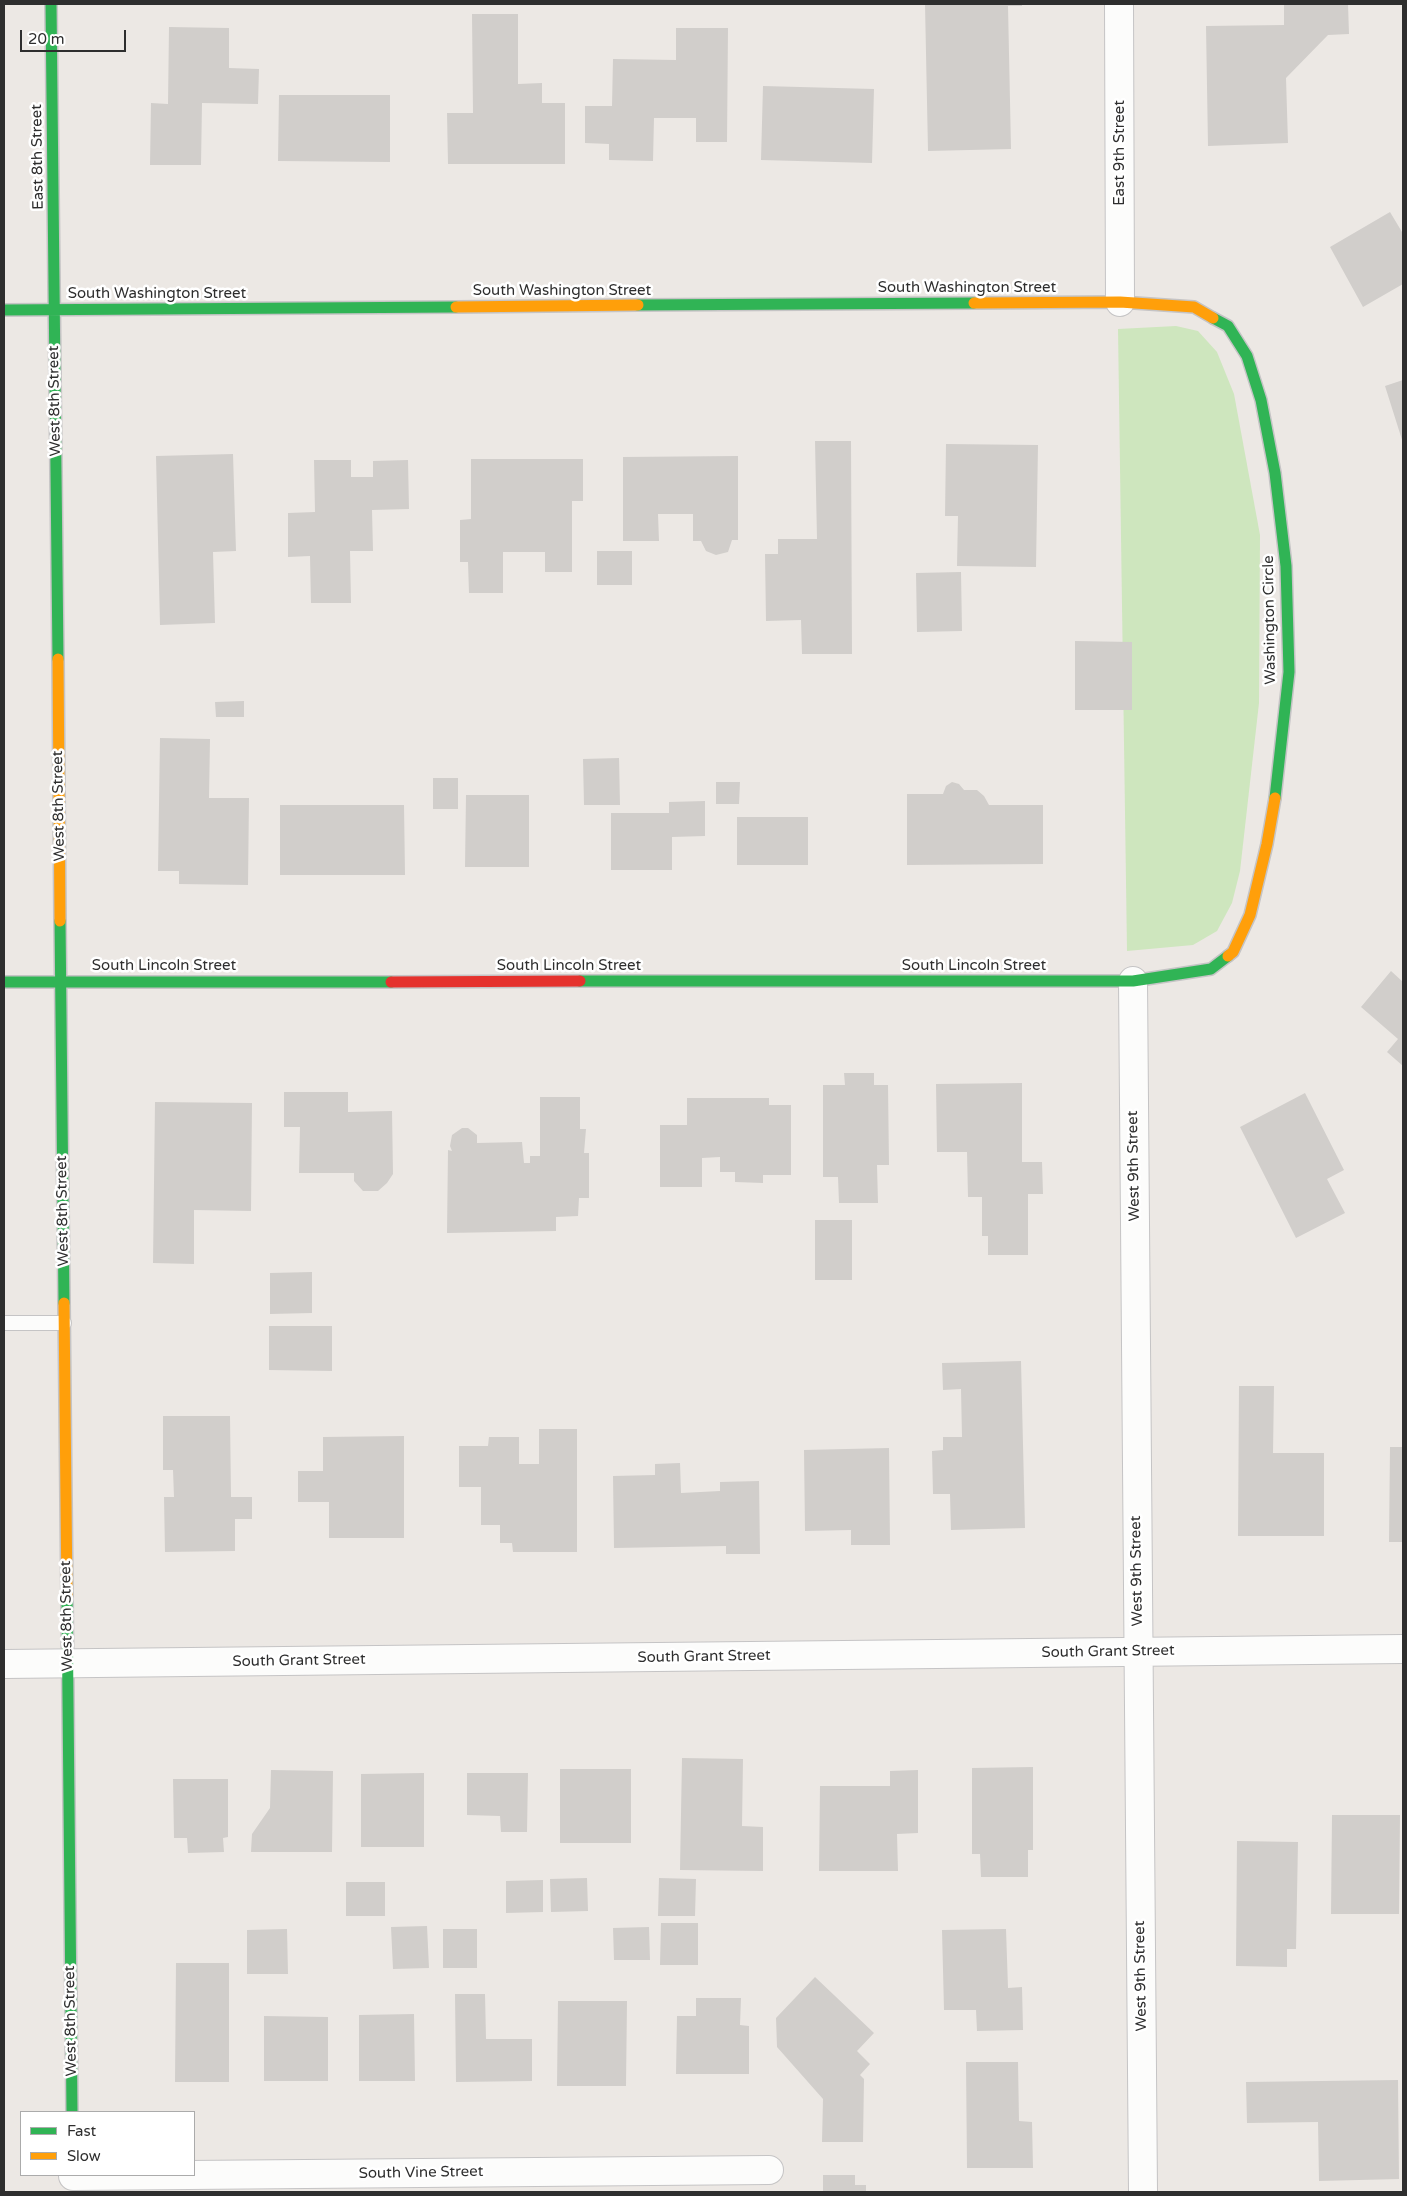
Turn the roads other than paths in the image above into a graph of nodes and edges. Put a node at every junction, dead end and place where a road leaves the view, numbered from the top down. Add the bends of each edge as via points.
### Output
1 (51, 4) edge
2 (1119, 4) edge
3 (1120, 302) junction
4 (4, 310) edge
5 (54, 310) junction
6 (1133, 980) junction
7 (61, 981) junction
8 (4, 982) edge
9 (4, 1323) edge
10 (64, 1323) junction
11 (1403, 1649) edge
12 (1138, 1652) junction
13 (68, 1663) junction
14 (4, 1664) edge
15 (72, 2111) edge
16 (768, 2170) dead end
17 (73, 2181) edge
18 (1143, 2192) edge

1 - 5 street, East 8th Street
2 - 3 street, East 9th Street
3 - 5 street, South Washington Street
3 - 6 street, Washington Circle via 1194,307 1228,326 1247,356 1261,400 1275,473 1286,566 1289,672 1279,776 1267,844 1250,915 1233,952 1211,969
4 - 5 street, South Washington Street
5 - 7 street, West 8th Street
6 - 7 street, South Lincoln Street
6 - 12 street, West 9th Street
7 - 8 street, South Lincoln Street
7 - 10 street, West 8th Street
9 - 10 lane
10 - 13 street, West 8th Street
11 - 12 street, South Grant Street
12 - 13 street, South Grant Street
12 - 18 street, West 9th Street
13 - 14 street, South Grant Street
13 - 15 street, West 8th Street
16 - 17 street, South Vine Street

